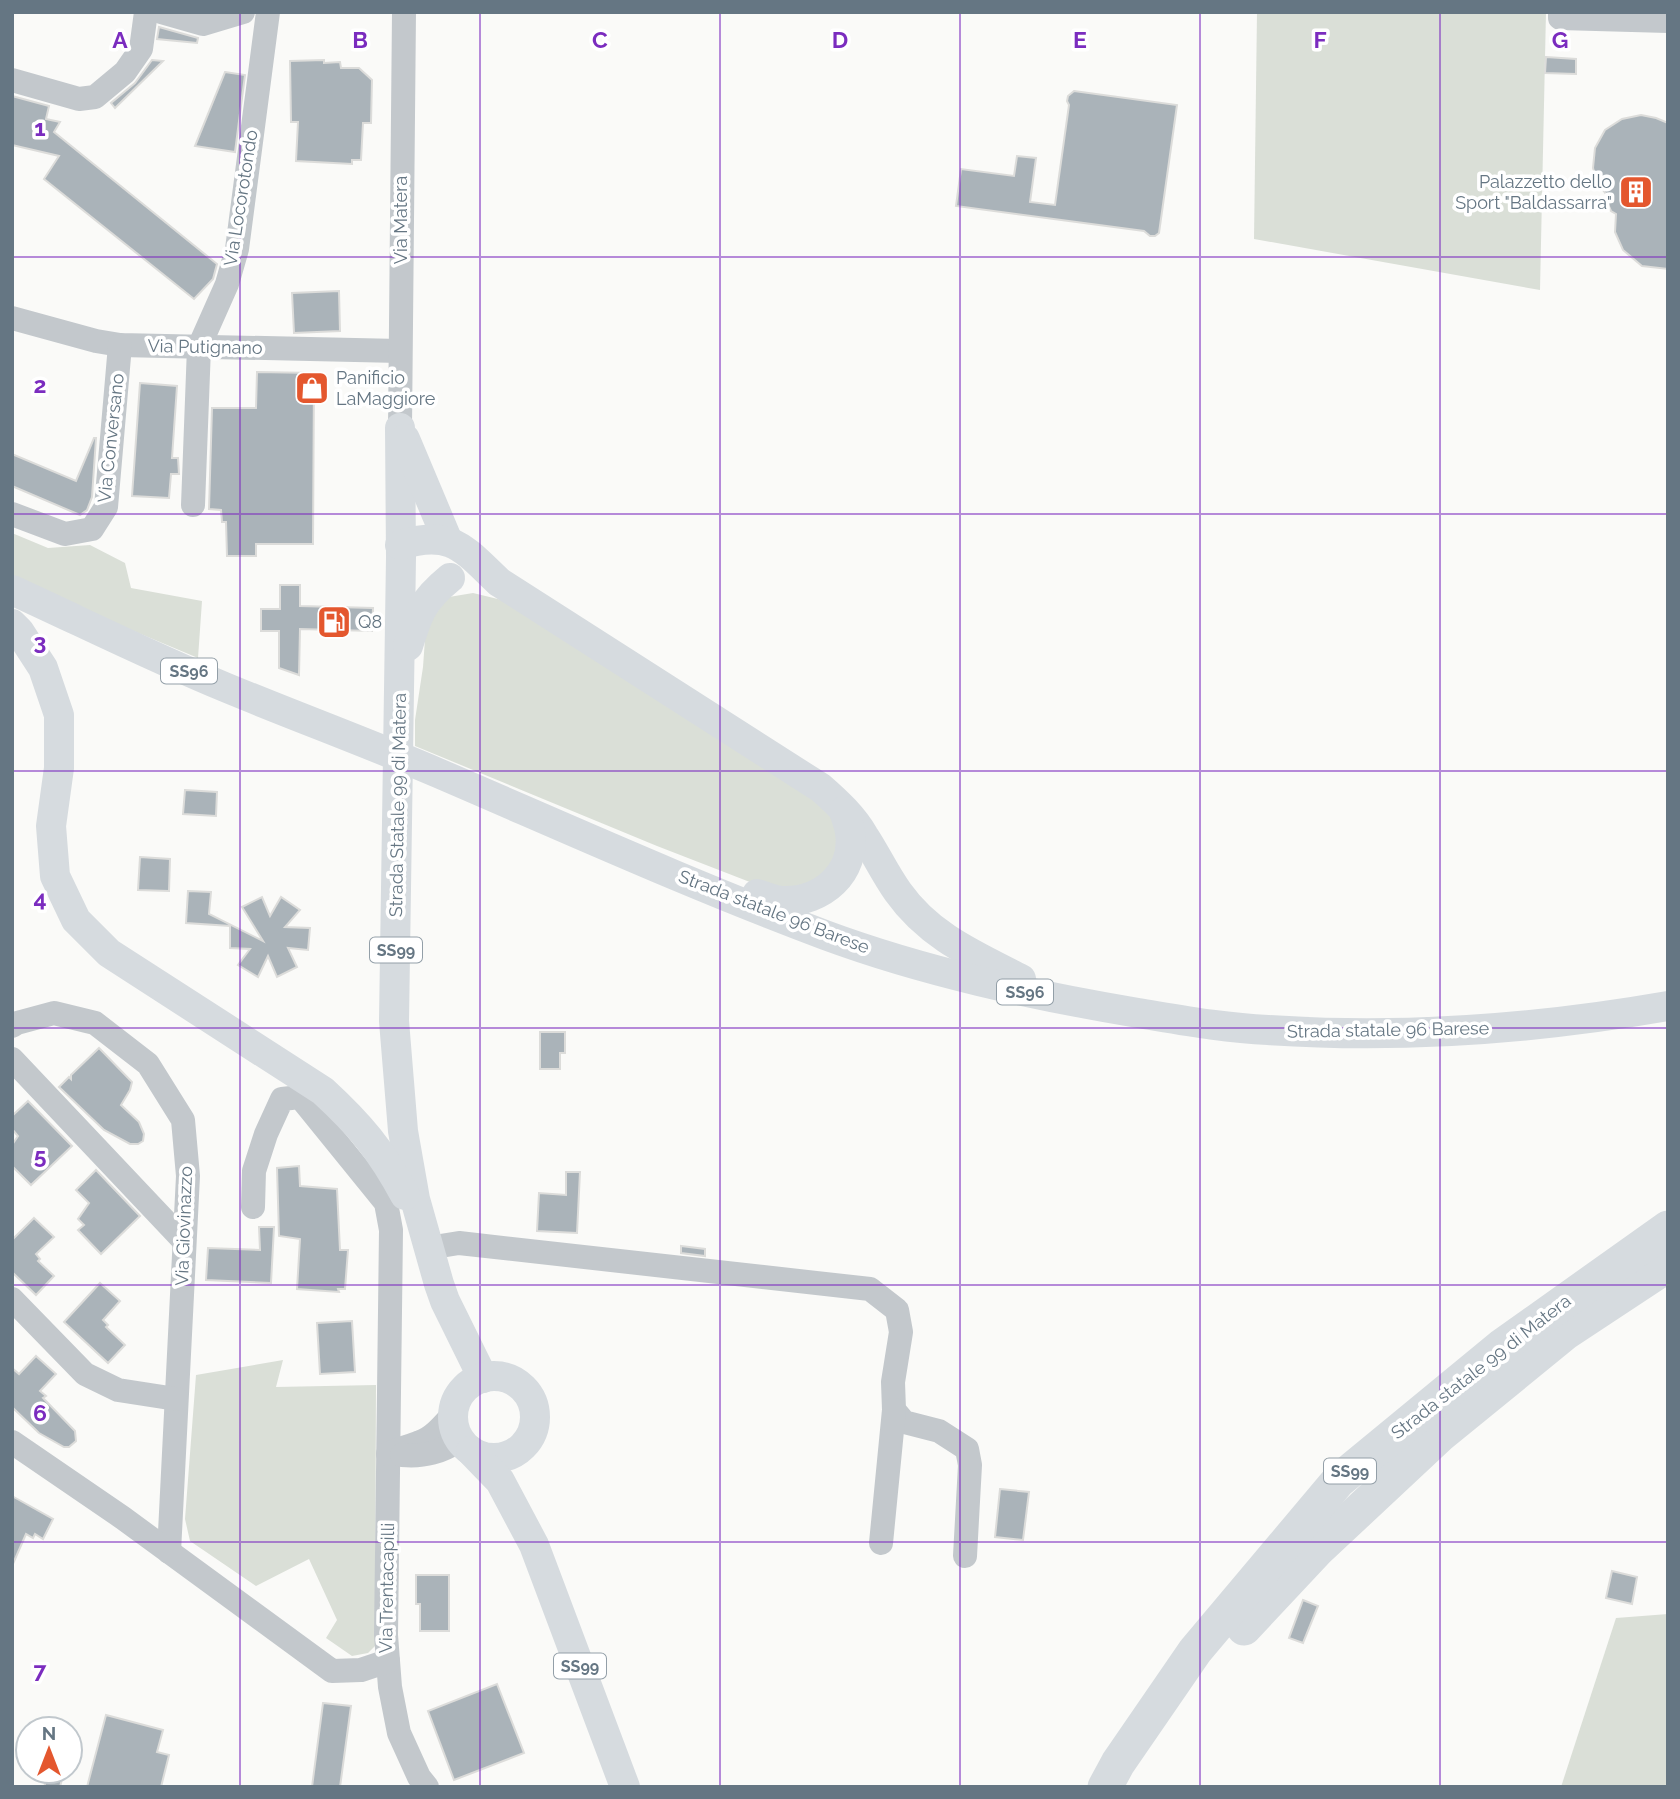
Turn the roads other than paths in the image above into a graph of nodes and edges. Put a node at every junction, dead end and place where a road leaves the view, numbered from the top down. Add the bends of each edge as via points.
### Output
1 (146, 12) edge
2 (161, 12) edge
3 (243, 12) edge
4 (268, 12) edge
5 (404, 12) edge
6 (1560, 12) edge
7 (1668, 21) edge
8 (12, 80) edge
9 (12, 318) edge
10 (120, 345) junction
11 (199, 347) junction
12 (400, 351) junction
13 (400, 428) junction
14 (194, 505) dead end
15 (12, 514) edge
16 (447, 539) junction
17 (400, 551) junction
18 (450, 578) junction
19 (499, 582) junction
20 (12, 590) edge
21 (12, 624) edge
22 (399, 677) junction
23 (843, 807) junction
24 (602, 844) junction
25 (1668, 1006) edge
26 (1177, 1019) junction
27 (12, 1026) edge
28 (12, 1059) edge
29 (253, 1208) dead end
30 (1668, 1228) edge
31 (424, 1234) junction
32 (184, 1241) junction
33 (1668, 1265) edge
34 (12, 1299) edge
35 (176, 1399) junction
36 (894, 1410) junction
37 (466, 1414) junction
38 (12, 1442) edge
39 (388, 1454) junction
40 (514, 1454) junction
41 (881, 1543) dead end
42 (534, 1545) junction
43 (169, 1552) junction
44 (965, 1556) dead end
45 (388, 1661) junction
46 (427, 1787) edge
47 (625, 1787) edge
48 (1105, 1787) edge
49 (1130, 1787) edge

1 - 8 street via 141,49 125,72 95,97 79,99
2 - 3 street via 204,24
4 - 11 street, Via Locorotondo via 237,248 227,284
5 - 12 street, Via Matera
6 - 7 street via 1560,18
9 - 10 street, Via Putignano
10 - 11 street, Via Putignano
10 - 15 street, Via Conversano via 106,507 92,529 65,534
11 - 12 street, Via Putignano
11 - 14 street, Via Locorotondo
12 - 13 street, Via Matera
13 - 16 main road
13 - 17 main road, Strada Statale 99 di Matera / SS99
16 - 17 main road via 421,538
16 - 19 main road
17 - 18 main road via 424,572
17 - 22 main road, Strada Statale 99 di Matera / SS99
18 - 19 main road
18 - 22 main road via 418,613
19 - 23 main road via 821,788
20 - 24 main road, Strada statale 96 Barese / SS96 via 224,687
21 - 31 main road via 43,668 59,715 59,768 51,827 55,876 76,920 108,953 323,1091 387,1161
22 - 31 main road, Strada Statale 99 di Matera / SS99 via 394,1021 403,1131
23 - 24 main road via 850,834 847,864 831,886 808,899 781,901
23 - 26 main road via 898,893 951,944 1021,978
24 - 26 main road, Strada statale 96 Barese / SS96 via 826,935 927,967 1060,1000
25 - 26 main road, Strada statale 96 Barese / SS96 via 1496,1029 1367,1033 1266,1030
27 - 32 street, Via Giovinazzo via 54,1013 95,1023 148,1064 183,1120 188,1176
28 - 32 street
29 - 39 street, Via Trentacapilli via 254,1171 265,1134 282,1099 300,1097 386,1203 391,1230
30 - 48 highway, Strada statale 99 di Matera / SS99 via 1503,1346 1338,1481 1195,1651
31 - 36 street via 459,1243 870,1289 897,1310 901,1332
31 - 37 main road, Strada Statale 99 di Matera / SS99 via 445,1301
32 - 35 street, Via Giovinazzo
33 - 49 highway, Strada statale 99 di Matera / SS99 via 1565,1333 1440,1435 1317,1550 1246,1626 1163,1730
34 - 35 street via 85,1374 118,1391
35 - 43 street, Via Giovinazzo
36 - 41 street
36 - 44 street via 904,1422 939,1431 967,1449
37 - 39 street via 420,1442
37 - 40 main road via 492,1458
37 - 40 main road via 496,1376 521,1385 535,1408 536,1421 524,1446
37 - 42 main road, SS99
38 - 43 street, Via Trentacapilli
39 - 45 street, Via Trentacapilli
40 - 42 main road, SS99
42 - 47 main road, SS99
43 - 45 street, Via Trentacapilli via 332,1671 361,1670
45 - 46 street via 400,1733

